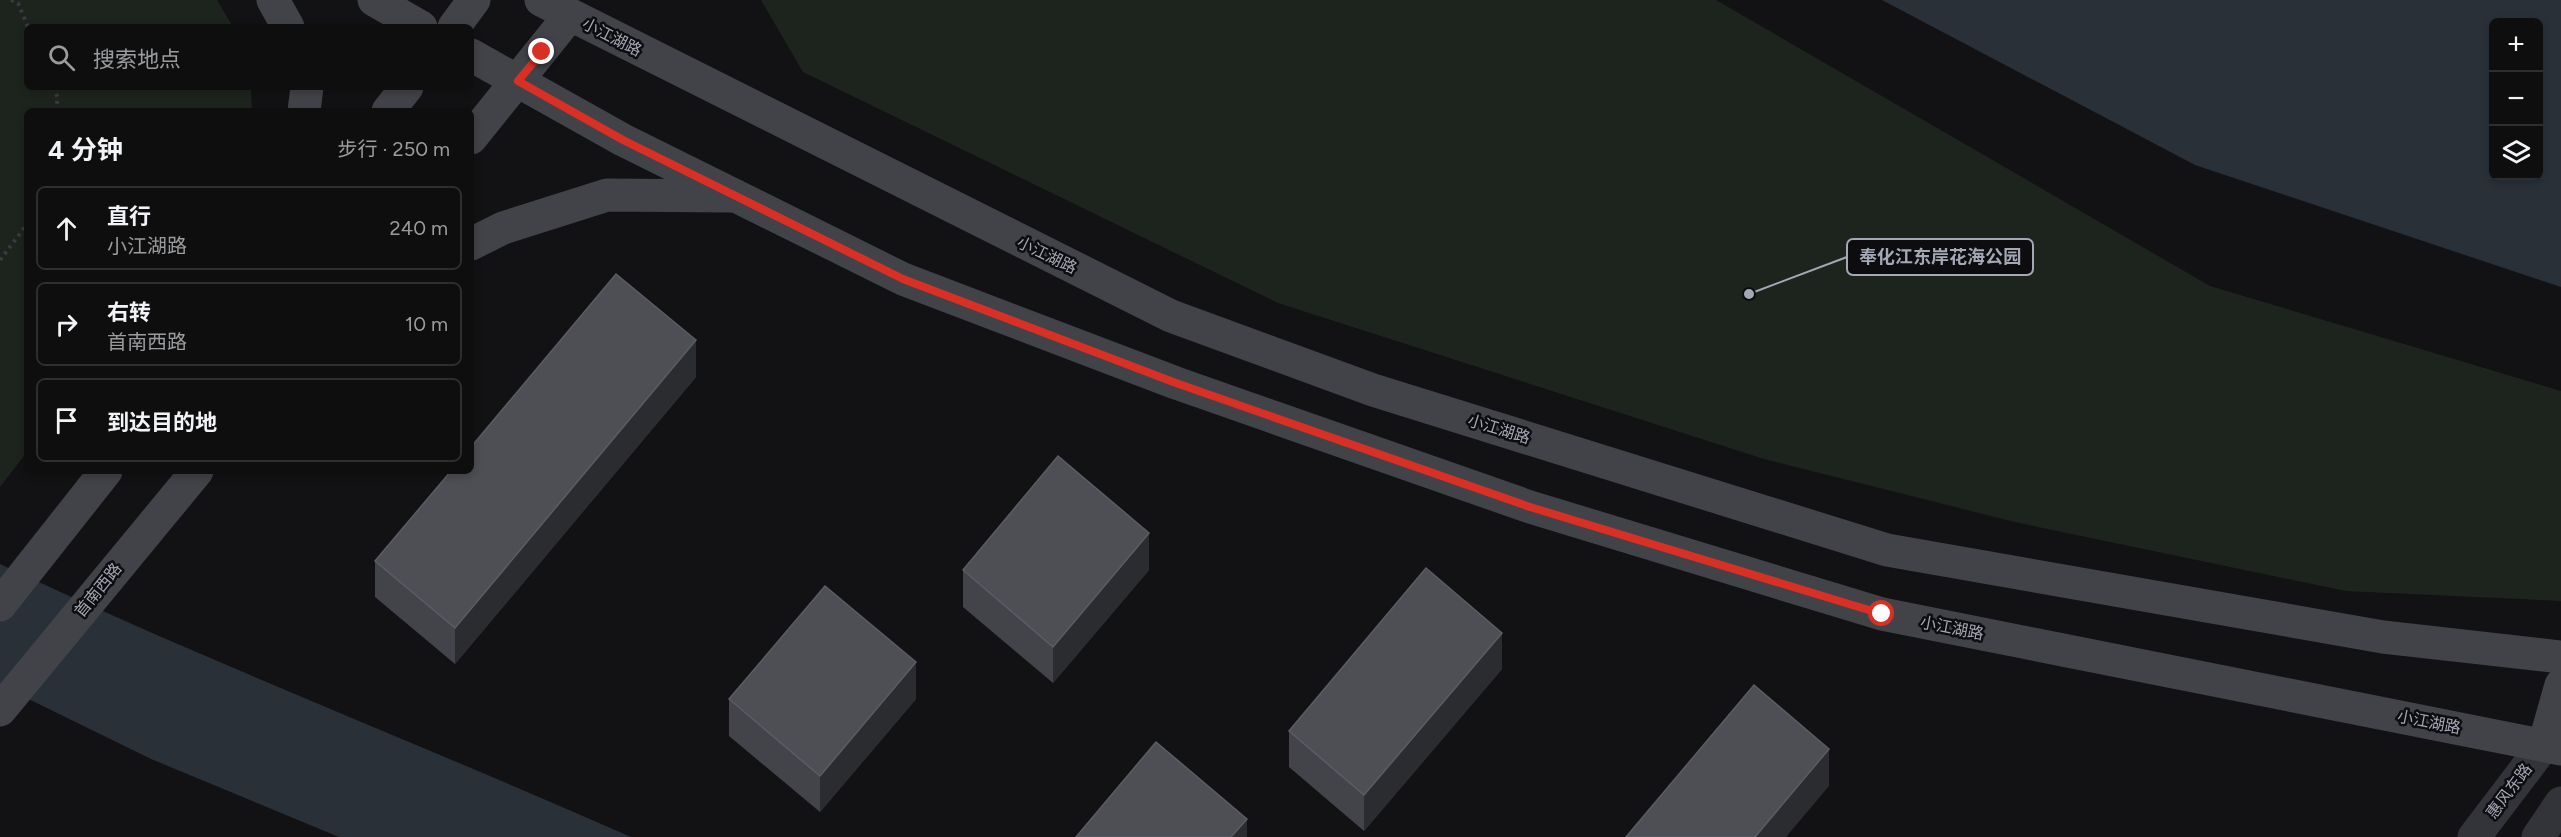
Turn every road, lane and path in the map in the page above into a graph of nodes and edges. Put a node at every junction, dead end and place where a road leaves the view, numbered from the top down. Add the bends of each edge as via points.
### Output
1 (11, 0) edge
2 (273, 0) edge
3 (374, 0) edge
4 (474, 0) edge
5 (541, 0) edge
6 (570, 15) junction
7 (27, 24) edge
8 (286, 24) edge
9 (416, 24) edge
10 (455, 24) edge
11 (474, 57) edge
12 (518, 81) junction
13 (54, 90) edge
14 (307, 90) edge
15 (405, 90) edge
16 (56, 108) edge
17 (304, 108) edge
18 (390, 108) edge
19 (474, 134) edge
20 (735, 196) junction
21 (24, 228) edge
22 (474, 242) edge
23 (0, 260) edge
24 (104, 474) edge
25 (195, 474) edge
26 (0, 605) edge
27 (2561, 657) edge
28 (2561, 685) edge
29 (0, 710) edge
30 (2552, 747) edge
31 (2561, 803) edge
32 (2474, 837) edge
33 (2538, 837) edge

1 - 7 path via 18,3
2 - 8 main road
3 - 9 main road
4 - 10 main road
5 - 6 main road, 小江湖路
6 - 12 main road
6 - 27 main road, 小江湖路 via 1171,316 1373,390 1887,550 2384,637
11 - 12 main road, 小江湖路
12 - 19 main road
12 - 20 main road, 小江湖路
13 - 16 path via 58,98
14 - 17 main road
15 - 18 main road
20 - 22 main road via 607,195 503,228
20 - 30 main road, 小江湖路 via 903,279 1176,383 1575,521 1882,614
21 - 23 path
24 - 26 main road
25 - 29 main road, 首南西路
28 - 30 main road
30 - 32 street, 惠风东路
31 - 33 street

